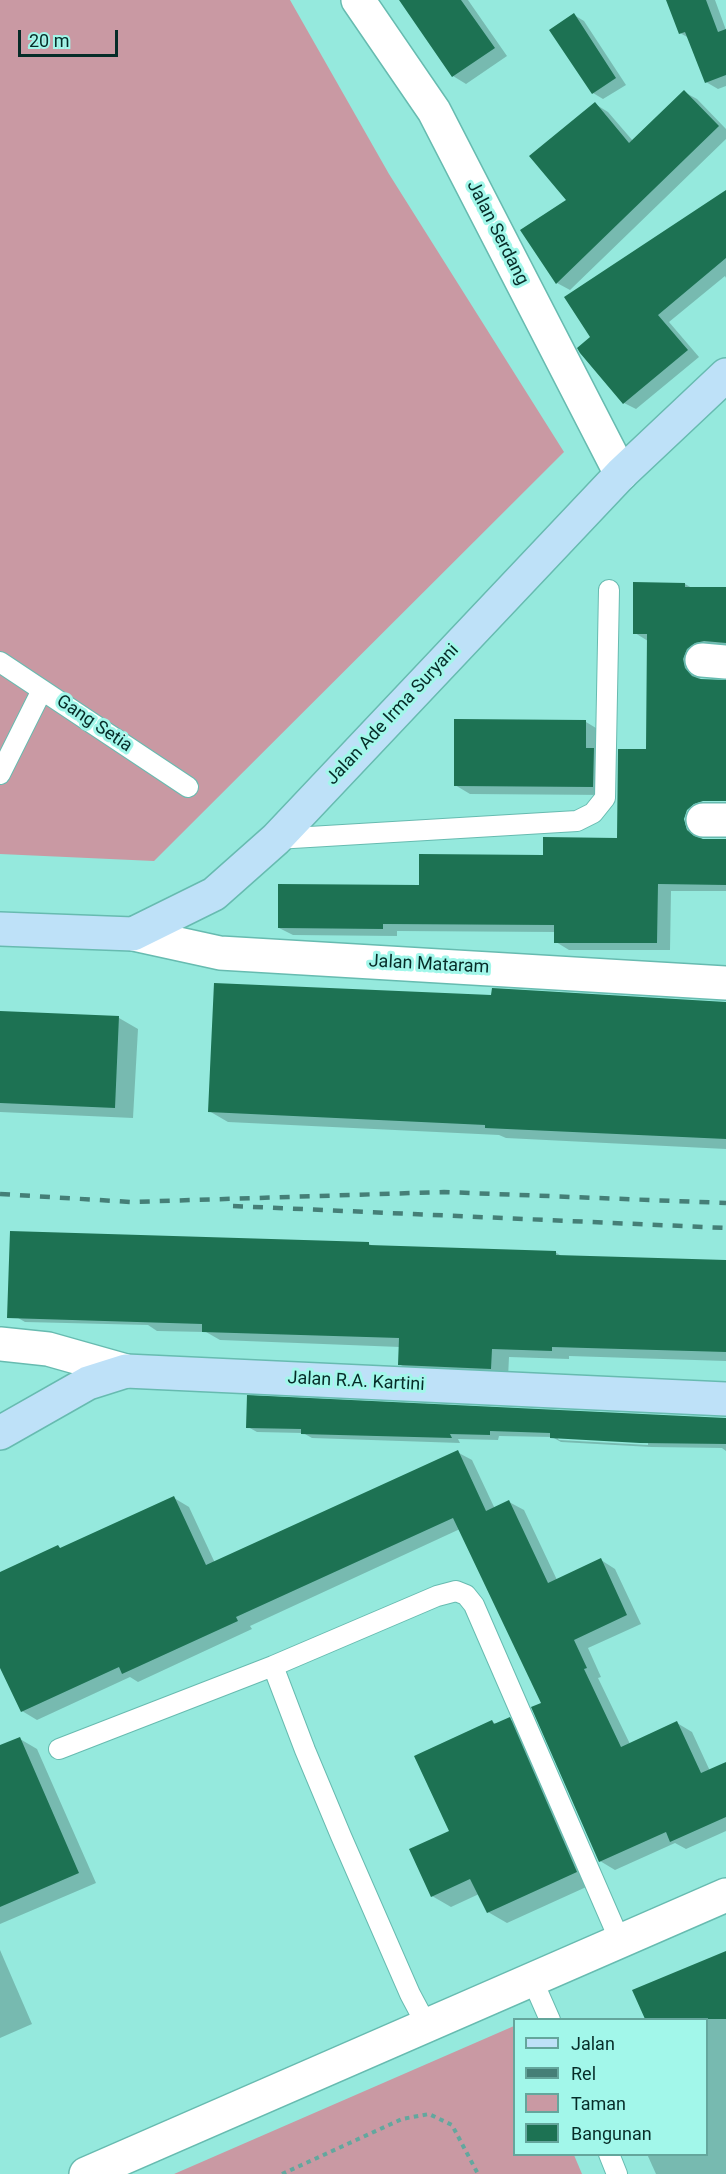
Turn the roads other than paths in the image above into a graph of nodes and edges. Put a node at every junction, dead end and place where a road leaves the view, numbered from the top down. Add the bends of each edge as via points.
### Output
1 (358, 0) edge
2 (726, 375) edge
3 (621, 474) junction
4 (609, 590) dead end
5 (0, 662) edge
6 (42, 690) junction
7 (0, 774) edge
8 (188, 787) dead end
9 (276, 839) junction
10 (0, 929) edge
11 (133, 933) junction
12 (726, 983) edge
13 (0, 1344) edge
14 (126, 1371) junction
15 (726, 1399) edge
16 (0, 1433) edge
17 (273, 1666) junction
18 (59, 1749) dead end
19 (726, 1895) edge
20 (620, 1941) junction
21 (532, 1979) junction
22 (550, 2018) edge
23 (427, 2026) junction
24 (610, 2156) edge
25 (86, 2174) edge
26 (617, 2174) edge

1 - 3 street, Jalan Serdang via 434,111
2 - 3 main road, Jalan Ade Irma Suryani
3 - 9 main road, Jalan Ade Irma Suryani
4 - 9 lane via 605,798 593,813 576,821
5 - 6 lane, Gang Setia
6 - 7 lane
6 - 8 lane, Gang Setia
9 - 11 main road, Jalan Ade Irma Suryani via 214,894
10 - 11 main road, Jalan Ade Irma Suryani
11 - 12 street, Jalan Mataram via 220,953
13 - 14 street via 48,1349
14 - 15 main road, Jalan R.A. Kartini
14 - 16 main road, Jalan R.A. Kartini via 88,1383
17 - 18 lane
17 - 20 lane via 437,1596 456,1591 466,1595 483,1624
17 - 23 lane via 328,1804
19 - 20 street
20 - 21 street
21 - 22 lane
21 - 23 street
23 - 25 street
24 - 26 lane

